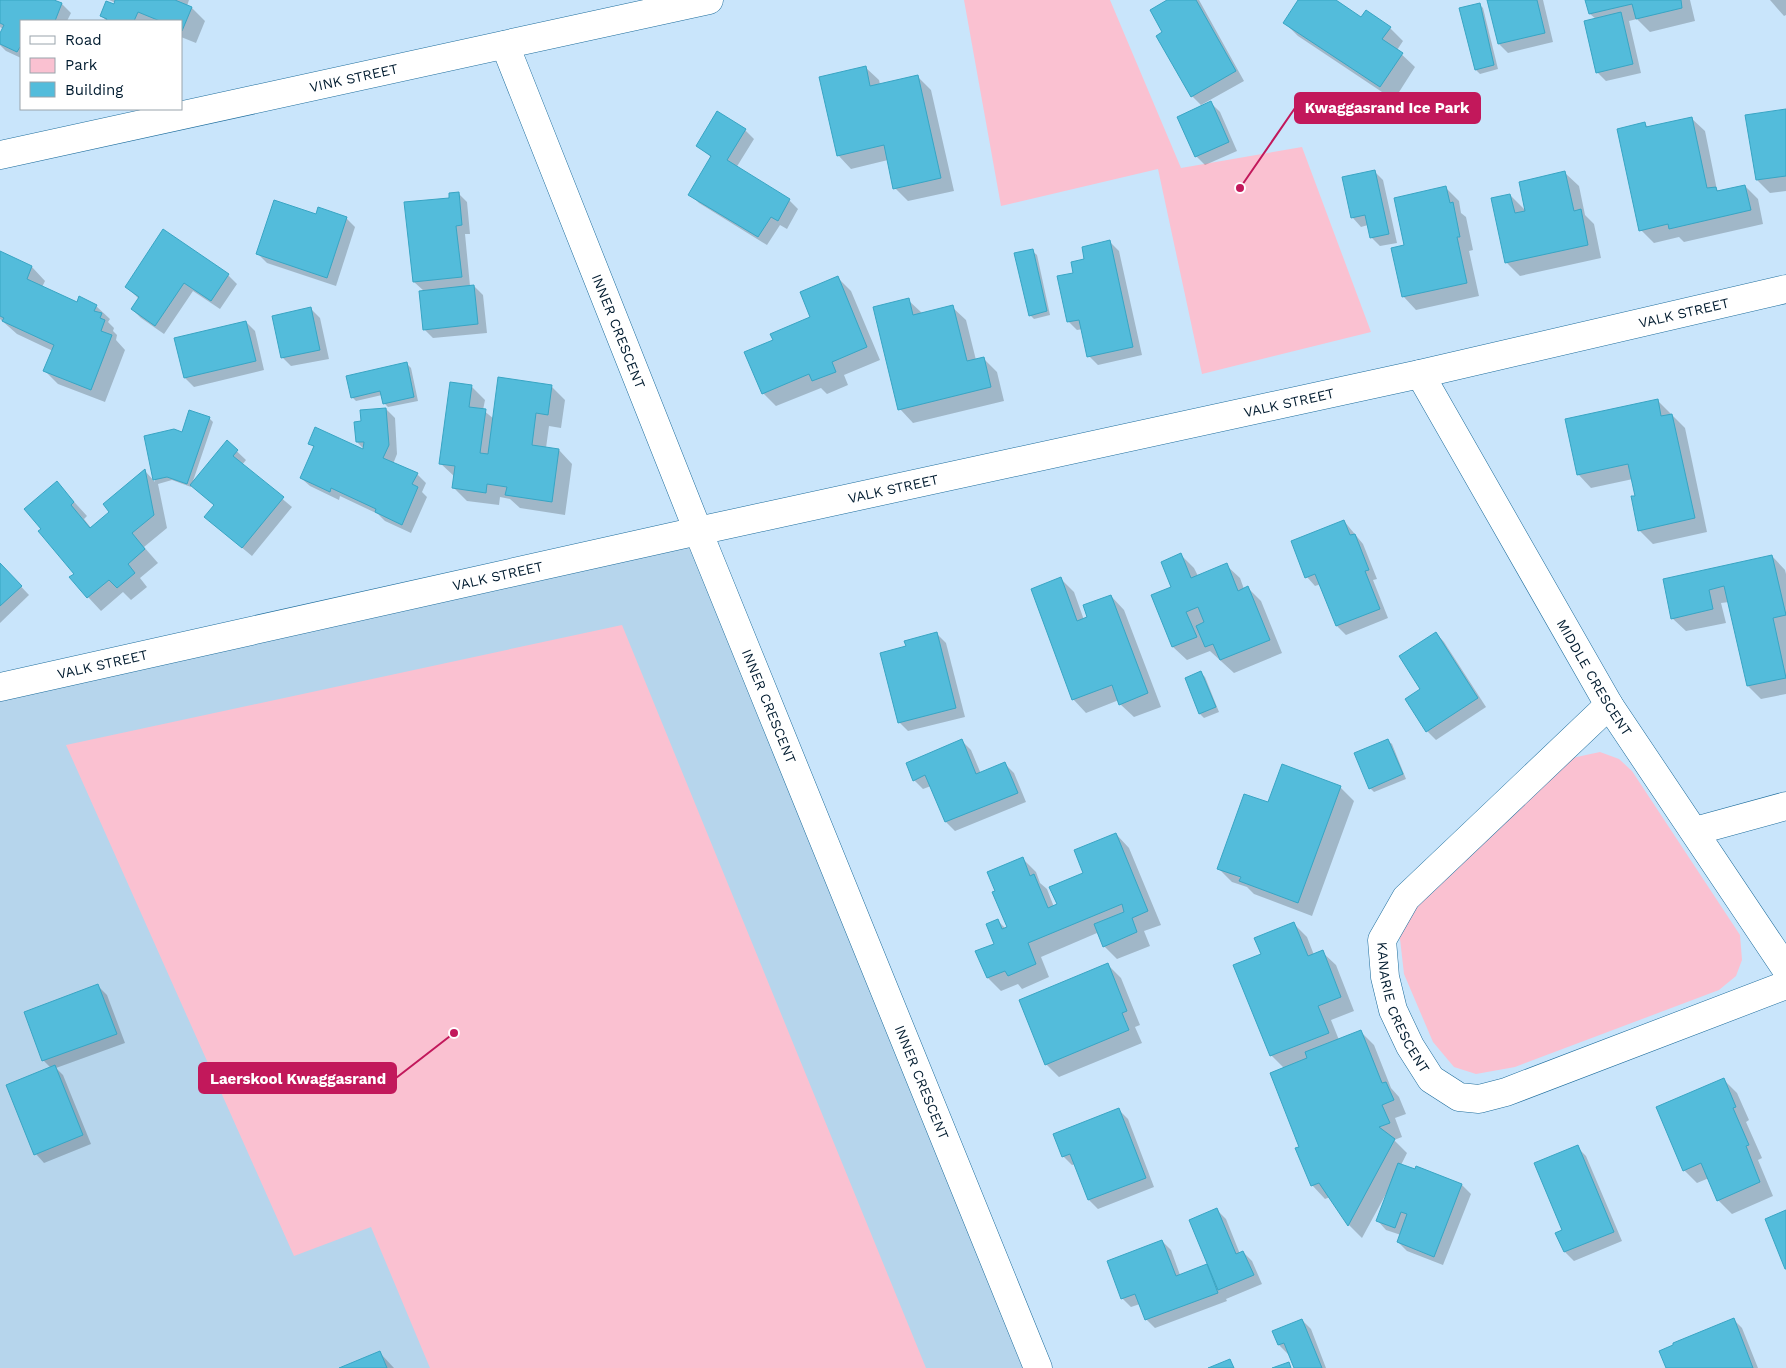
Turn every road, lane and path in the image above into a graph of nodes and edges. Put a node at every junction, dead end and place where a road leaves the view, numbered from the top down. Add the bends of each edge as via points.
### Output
1 (709, 0) edge
2 (505, 45) junction
3 (0, 155) edge
4 (1786, 289) edge
5 (1420, 374) junction
6 (698, 531) junction
7 (0, 687) edge
8 (1609, 705) junction
9 (1786, 806) edge
10 (1695, 831) junction
11 (1786, 969) edge
12 (1786, 985) edge
13 (1038, 1368) edge

1 - 2 street, VINK STREET
2 - 3 street, VINK STREET
2 - 6 street, INNER CRESCENT
4 - 5 street, VALK STREET
5 - 6 street, VALK STREET
5 - 8 street, MIDDLE CRESCENT
6 - 7 street, VALK STREET
6 - 13 street, INNER CRESCENT
8 - 10 street, MIDDLE CRESCENT
8 - 12 street, KANARIE CRESCENT via 1406,898 1382,940 1385,977 1393,1010 1410,1046 1431,1079 1459,1097 1479,1098 1506,1092
9 - 10 street
10 - 11 street, MIDDLE CRESCENT

